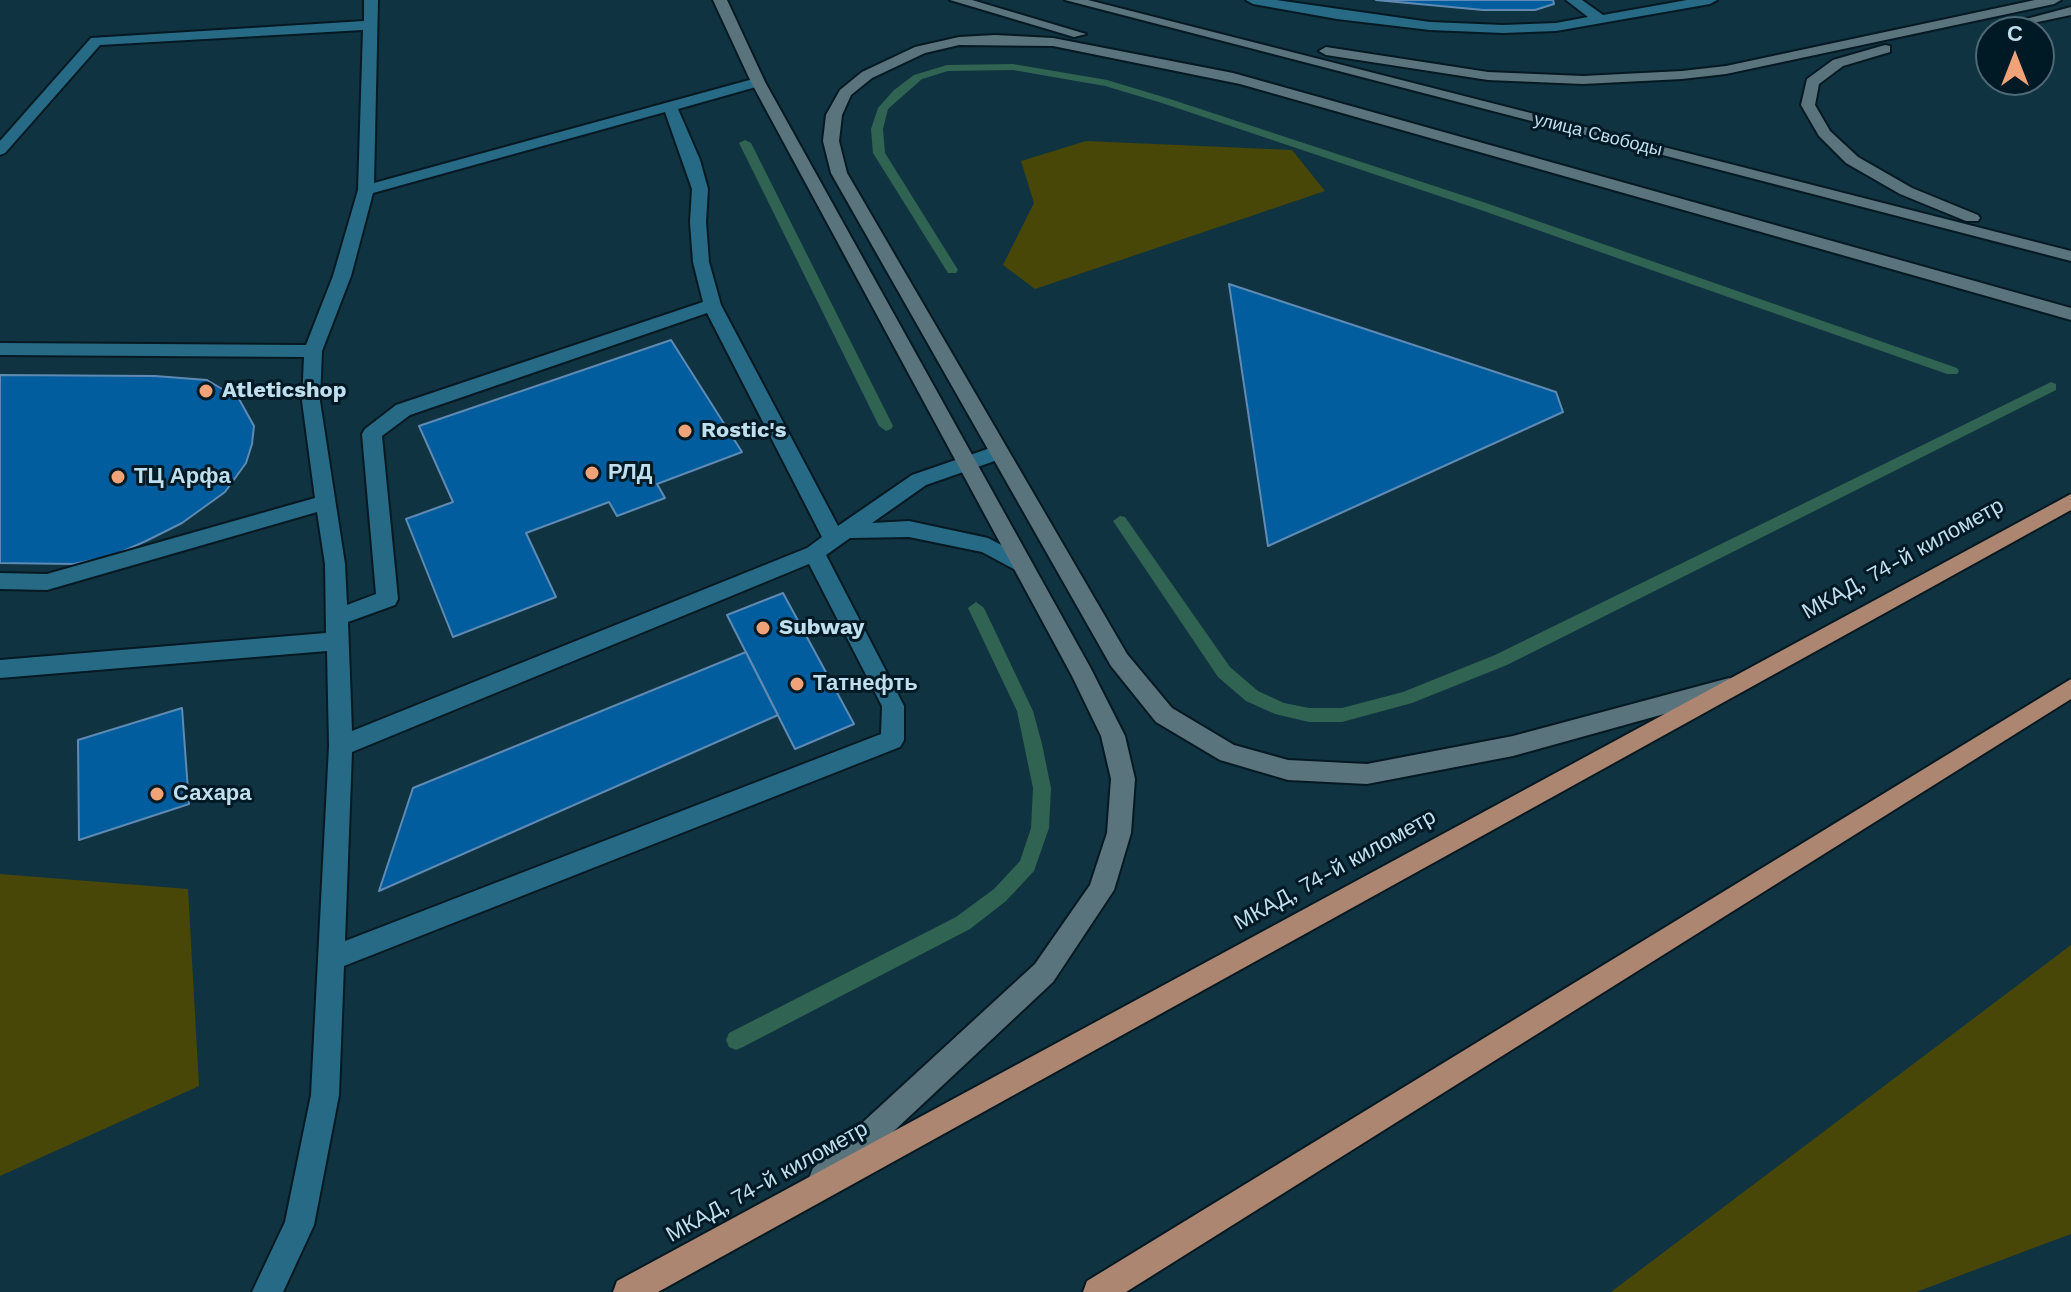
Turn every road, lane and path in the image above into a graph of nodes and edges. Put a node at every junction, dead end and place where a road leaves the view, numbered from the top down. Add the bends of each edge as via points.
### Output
1 (371, 0) edge
2 (720, 0) edge
3 (957, 0) edge
4 (1072, 0) edge
5 (1253, 0) edge
6 (1573, 0) edge
7 (1710, 0) edge
8 (2054, 0) edge
9 (2071, 11) edge
10 (1125, 14) junction
11 (1600, 19) junction
12 (371, 25) junction
13 (1242, 80) junction
14 (758, 82) junction
15 (670, 107) junction
16 (0, 150) edge
17 (366, 190) junction
18 (2043, 248) junction
19 (2071, 256) edge
20 (712, 305) junction
21 (2071, 314) edge
22 (0, 349) edge
23 (313, 351) junction
24 (999, 452) junction
25 (966, 461) junction
26 (2071, 501) edge
27 (326, 502) junction
28 (839, 535) junction
29 (814, 553) junction
30 (1023, 566) junction
31 (0, 581) edge
32 (337, 617) junction
33 (338, 641) junction
34 (0, 669) edge
35 (1734, 685) junction
36 (2071, 688) edge
37 (341, 746) junction
38 (330, 959) junction
39 (805, 1195) junction
40 (267, 1292) edge
41 (628, 1292) edge
42 (1098, 1292) edge

1 - 12 lane
2 - 14 main road
3 - 13 main road
4 - 10 main road
5 - 11 lane via 1430,26 1556,27
6 - 11 lane
7 - 11 lane
8 - 10 main road via 1726,70 1583,80 1431,69
9 - 18 main road via 1838,63 1812,82 1808,105 1824,133 1852,160 1906,191
10 - 18 main road, улица Свободы
12 - 16 lane via 96,41
12 - 17 lane
13 - 21 main road, улица Свободы
13 - 24 main road via 1053,42 995,39 920,50 867,75 845,93 834,115 831,141 839,173
14 - 15 lane
14 - 25 main road
15 - 17 lane
15 - 20 lane via 700,189 701,262
17 - 23 lane via 342,276
18 - 19 main road, улица Свободы
20 - 28 lane
20 - 32 lane via 403,410 372,434 387,599
22 - 23 lane
23 - 27 lane via 311,401
24 - 25 lane
24 - 35 main road via 1119,660 1164,715 1228,753 1288,770 1367,774 1513,746
25 - 28 lane via 919,480
25 - 30 main road
26 - 35 highway, МКАД, 74-й километр
27 - 31 lane via 47,582
27 - 32 lane
28 - 29 lane
28 - 30 lane via 909,529 988,546
29 - 37 lane
29 - 38 lane via 893,706 892,740
30 - 39 main road via 1113,736 1123,779 1119,833 1101,890 1044,973
32 - 33 lane
33 - 34 lane
33 - 37 lane
35 - 39 highway, МКАД, 74-й километр
36 - 42 highway
37 - 38 lane
38 - 40 lane via 325,1095 299,1225
39 - 41 highway, МКАД, 74-й километр

